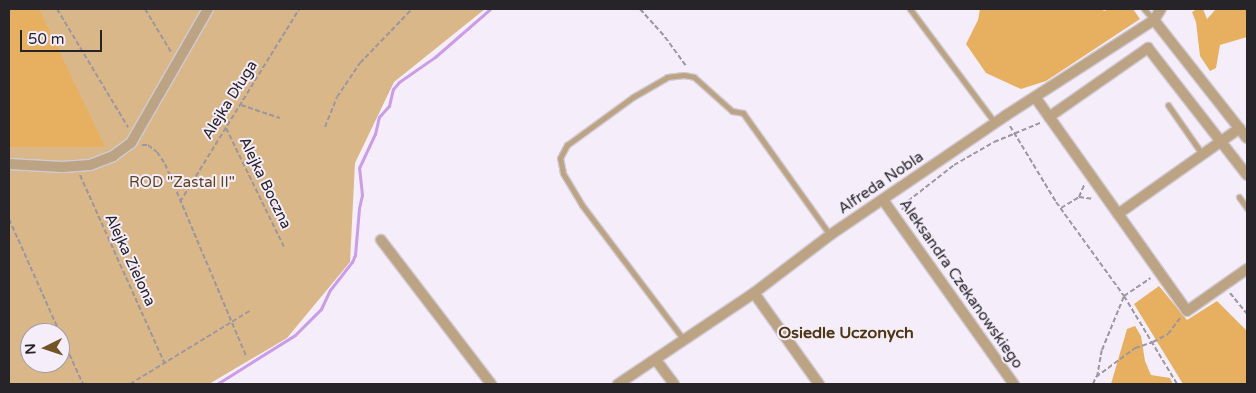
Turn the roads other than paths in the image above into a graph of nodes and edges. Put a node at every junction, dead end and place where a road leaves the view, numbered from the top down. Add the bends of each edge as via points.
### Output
1 (208, 9) edge
2 (910, 9) edge
3 (1144, 9) edge
4 (1161, 9) edge
5 (1154, 20) junction
6 (1035, 97) junction
7 (1168, 105) dead end
8 (1049, 117) junction
9 (995, 124) junction
10 (1240, 128) junction
11 (1247, 138) edge
12 (1222, 141) junction
13 (1203, 155) junction
14 (9, 164) edge
15 (1247, 175) edge
16 (1239, 196) dead end
17 (884, 200) junction
18 (1247, 208) edge
19 (1118, 214) junction
20 (830, 235) junction
21 (381, 240) dead end
22 (1247, 269) edge
23 (754, 293) junction
24 (685, 341) junction
25 (656, 360) junction
26 (491, 384) edge
27 (618, 384) edge
28 (674, 384) edge
29 (819, 384) edge
30 (1014, 384) edge

1 - 14 street via 132,140 113,156 90,165
2 - 9 lane
3 - 5 lane
4 - 5 street, Alfreda Nobla
5 - 6 street, Alfreda Nobla
5 - 10 street
6 - 8 street
6 - 9 street, Alfreda Nobla
7 - 13 lane
8 - 12 street via 1148,48
8 - 19 street
9 - 17 street, Alfreda Nobla
10 - 11 street
10 - 12 street
12 - 13 street
12 - 15 street
13 - 19 street
16 - 18 lane
17 - 20 street, Alfreda Nobla
17 - 30 street, Aleksandra Czekanowskiego
19 - 22 street via 1187,310
20 - 23 street, Alfreda Nobla
20 - 24 lane via 743,113 732,111 694,77 667,76 567,145 560,158 563,174 582,205
21 - 26 street
23 - 24 street, Alfreda Nobla
23 - 29 street
24 - 25 street, Alfreda Nobla
25 - 27 street, Alfreda Nobla
25 - 28 street

